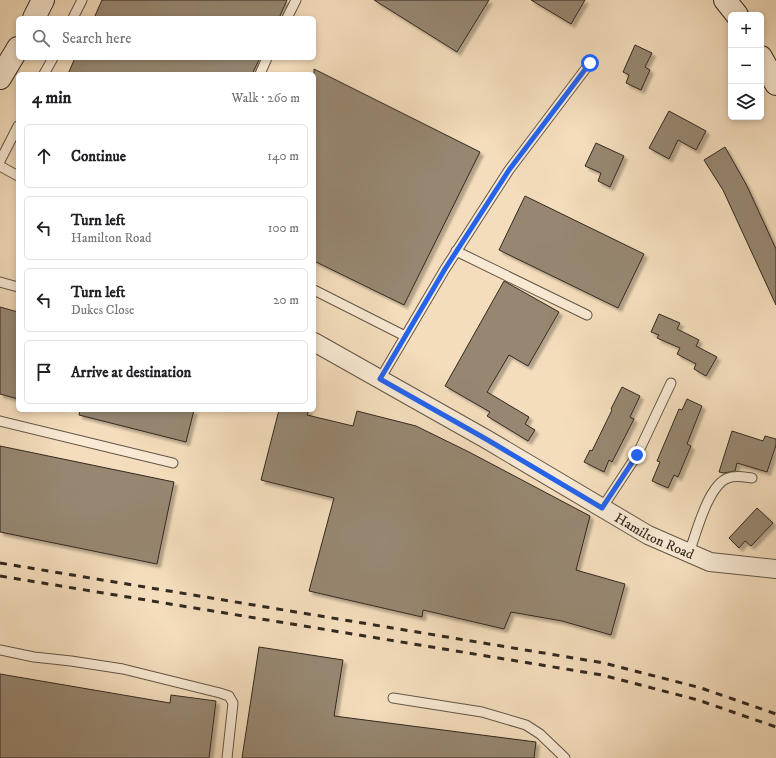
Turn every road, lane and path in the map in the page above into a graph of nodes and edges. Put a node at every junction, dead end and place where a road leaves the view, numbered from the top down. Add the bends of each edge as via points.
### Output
1 (43, 0) edge
2 (82, 0) edge
3 (296, 0) edge
4 (725, 0) edge
5 (735, 12) edge
6 (35, 16) edge
7 (74, 16) edge
8 (288, 16) edge
9 (16, 51) edge
10 (52, 60) edge
11 (267, 60) edge
12 (764, 62) edge
13 (590, 63) dead end
14 (45, 72) edge
15 (261, 72) edge
16 (0, 78) edge
17 (776, 84) edge
18 (16, 130) edge
19 (0, 161) edge
20 (0, 166) edge
21 (16, 175) edge
22 (456, 251) junction
23 (0, 282) edge
24 (16, 286) edge
25 (316, 291) edge
26 (587, 315) dead end
27 (405, 336) junction
28 (316, 343) edge
29 (380, 379) junction
30 (671, 383) dead end
31 (0, 421) edge
32 (173, 463) dead end
33 (752, 478) dead end
34 (602, 508) junction
35 (689, 553) junction
36 (776, 569) edge
37 (0, 650) edge
38 (393, 698) dead end
39 (227, 758) edge
40 (565, 758) edge

1 - 6 main road
2 - 7 lane
3 - 8 lane
4 - 5 main road
9 - 16 main road
10 - 14 lane
11 - 15 lane
12 - 17 main road
13 - 22 lane via 509,170
18 - 19 lane
20 - 21 lane
22 - 26 lane
22 - 27 lane
23 - 24 lane
25 - 27 lane
27 - 29 lane
28 - 29 street, Hamilton Road
29 - 34 street, Hamilton Road
30 - 34 lane via 637,455
31 - 32 lane
33 - 35 lane via 738,476 726,479 716,487 707,503
34 - 35 street, Hamilton Road via 648,535
35 - 36 street, Hamilton Road via 710,562
37 - 39 lane via 123,669 228,696 233,703
38 - 40 lane via 482,712 526,725 540,734

